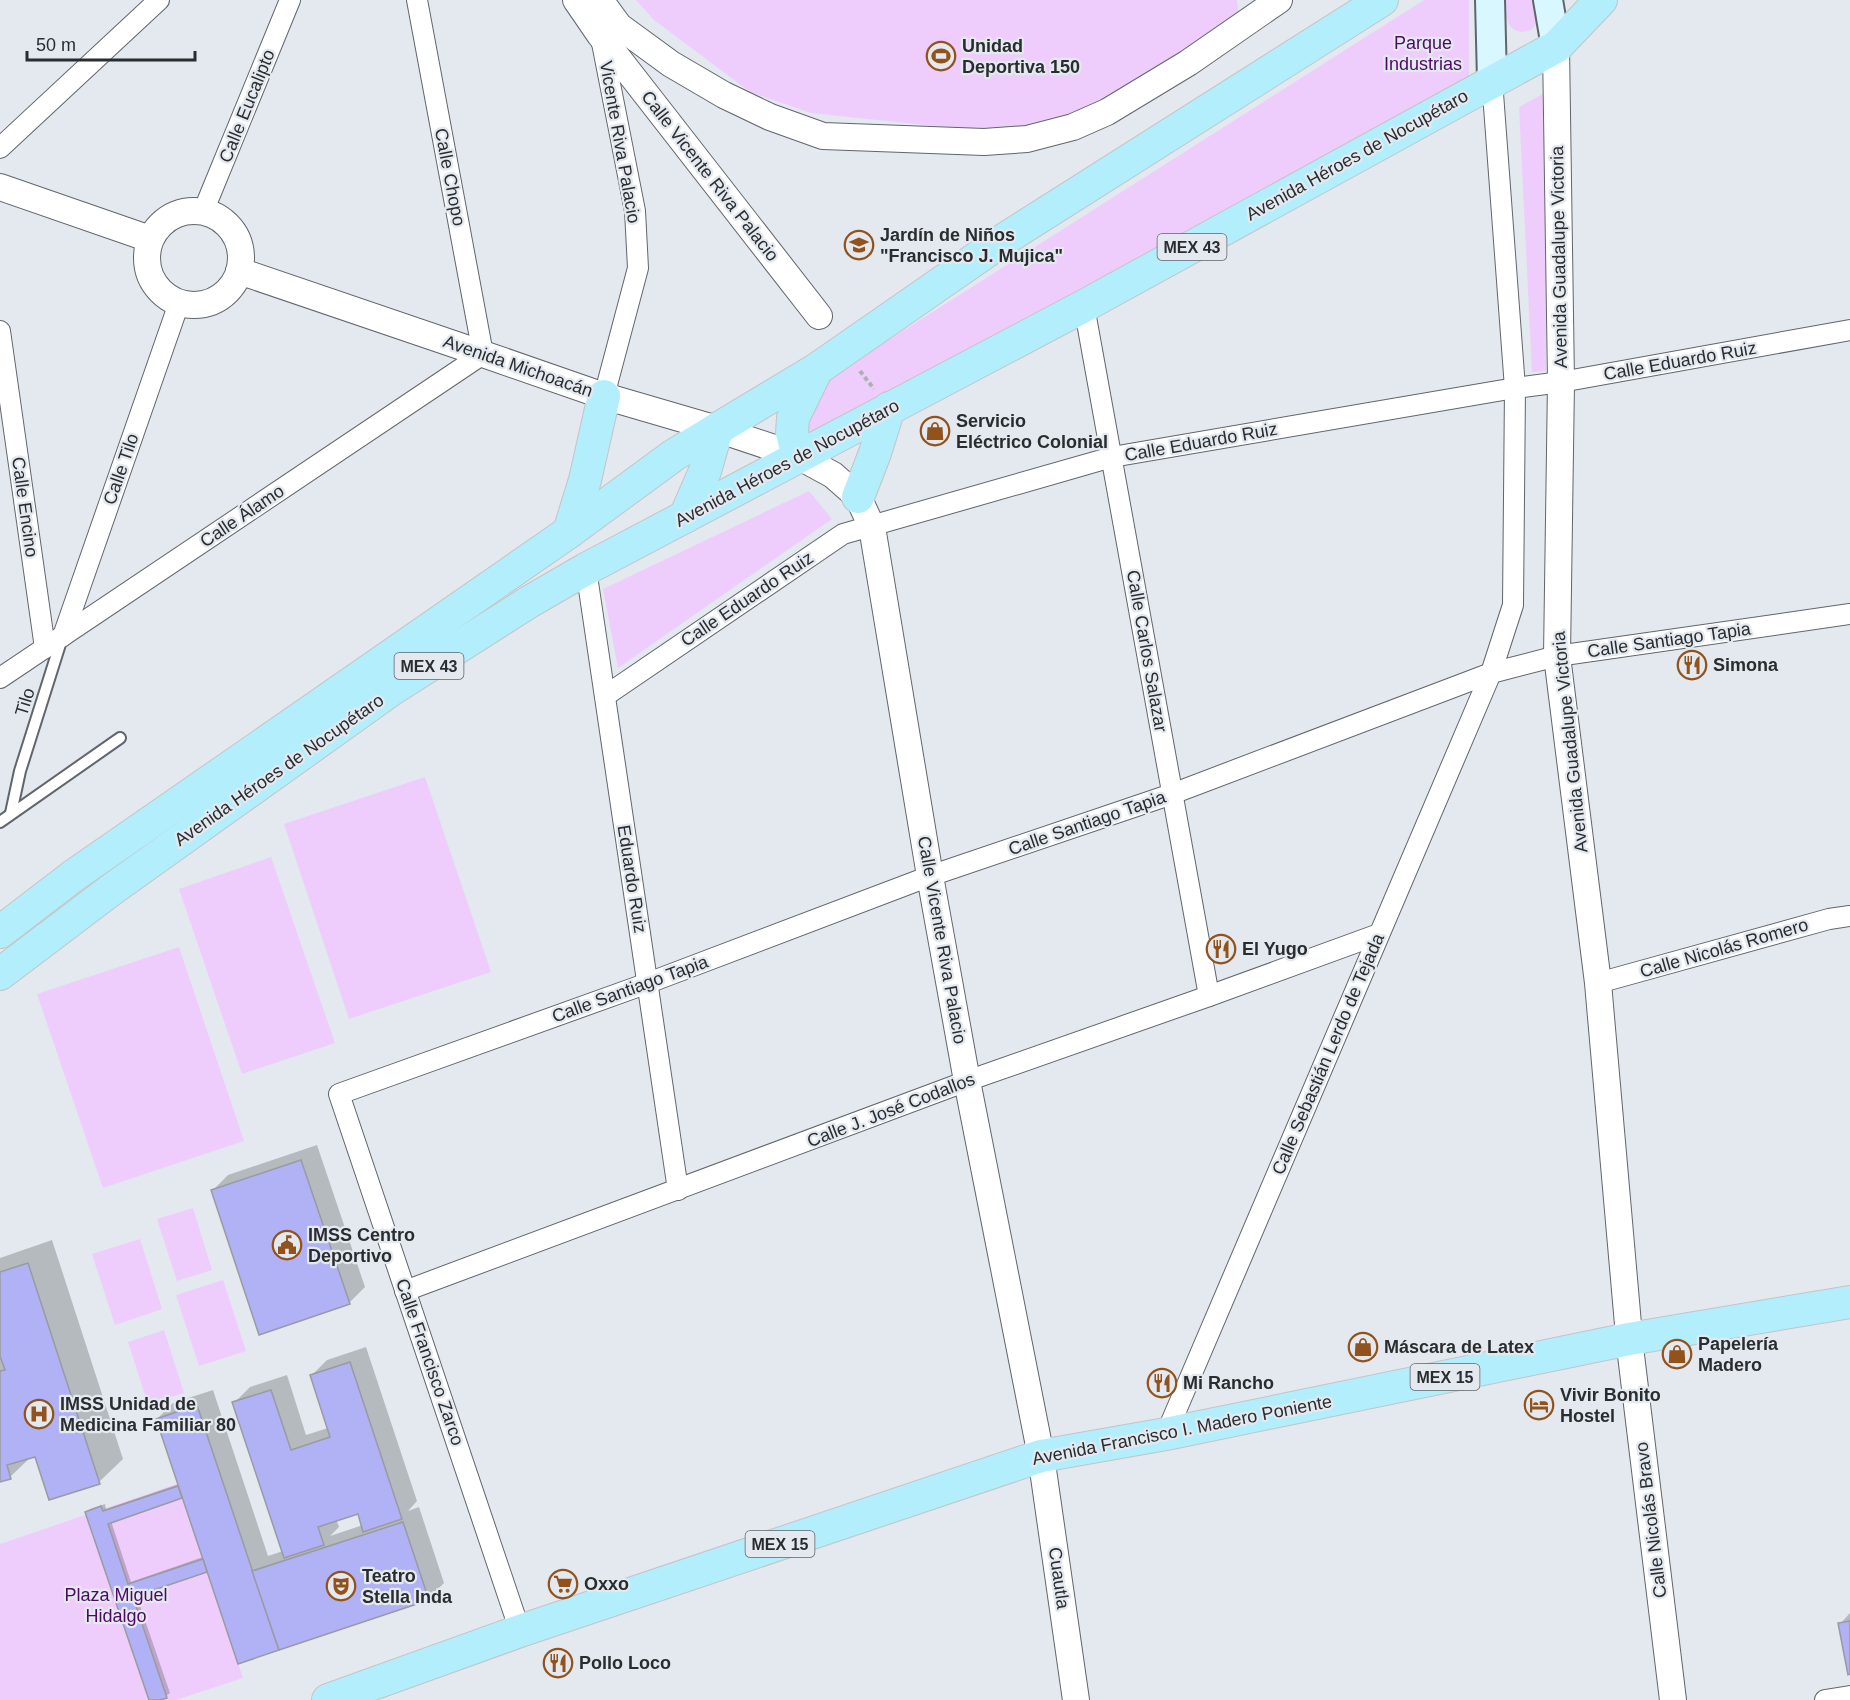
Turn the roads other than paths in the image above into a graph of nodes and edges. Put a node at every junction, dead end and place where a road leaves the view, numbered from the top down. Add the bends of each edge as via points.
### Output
1 (159, 0) edge
2 (290, 0) edge
3 (417, 0) edge
4 (1279, 0) edge
5 (1382, 0) edge
6 (1490, 0) edge
7 (1548, 0) edge
8 (1601, 0) edge
9 (583, 1) edge
10 (600, 35) junction
11 (1556, 46) junction
12 (1492, 80) junction
13 (0, 148) edge
14 (0, 187) edge
15 (203, 212) junction
16 (150, 239) junction
17 (239, 272) junction
18 (178, 303) junction
19 (1084, 306) junction
20 (819, 316) dead end
21 (1850, 330) edge
22 (0, 331) edge
23 (483, 354) junction
24 (817, 369) junction
25 (1561, 382) junction
26 (1515, 388) junction
27 (604, 396) junction
28 (889, 408) junction
29 (717, 429) junction
30 (798, 456) junction
31 (1112, 457) junction
32 (858, 497) junction
33 (685, 517) junction
34 (872, 527) junction
35 (569, 532) junction
36 (586, 569) junction
37 (1850, 614) edge
38 (63, 636) junction
39 (45, 648) junction
40 (1557, 656) junction
41 (1491, 673) junction
42 (0, 678) edge
43 (605, 696) junction
44 (120, 738) dead end
45 (1172, 794) junction
46 (11, 813) junction
47 (0, 822) edge
48 (930, 876) junction
49 (1850, 916) edge
50 (0, 932) edge
51 (1379, 934) junction
52 (0, 974) edge
53 (648, 983) junction
54 (1598, 984) junction
55 (1209, 996) junction
56 (967, 1081) junction
57 (339, 1094) joint
58 (678, 1190) junction
59 (405, 1291) junction
60 (1850, 1302) edge
61 (1629, 1339) junction
62 (1166, 1434) junction
63 (1041, 1456) junction
64 (520, 1631) junction
65 (1850, 1696) edge
66 (328, 1700) edge
67 (1076, 1700) edge
68 (1673, 1700) edge
69 (1825, 1700) edge

1 - 13 street
2 - 15 street, Calle Eucalipto
3 - 23 street, Calle Chopo
4 - 9 street via 1188,63 1107,112 1073,127 1027,139 984,142 823,136 724,95 670,63
5 - 24 main road, Avenida Héroes de Nocupétaro / MEX 43 via 1000,242
6 - 12 main road
7 - 11 main road, Avenida Guadalupe Victoria
8 - 11 main road, Avenida Héroes de Nocupétaro / MEX 43
9 - 10 street, Vicente Riva Palacio
10 - 20 street, Calle Vicente Riva Palacio
10 - 27 street, Vicente Riva Palacio via 635,211 638,268
11 - 12 main road, Avenida Héroes de Nocupétaro / MEX 43
11 - 25 street, Avenida Guadalupe Victoria
12 - 19 main road, Avenida Héroes de Nocupétaro / MEX 43
12 - 26 street
14 - 16 street
15 - 16 street via 187,211 172,216
15 - 17 street via 231,228 241,256
16 - 18 street via 148,271 154,284
17 - 18 street via 222,296 208,303
17 - 23 street, Avenida Michoacán
18 - 38 street, Calle Tilo
19 - 28 main road, Avenida Héroes de Nocupétaro / MEX 43
19 - 31 street, Calle Carlos Salazar
21 - 25 street, Calle Eduardo Ruiz
22 - 39 street, Calle Encino
23 - 27 street, Avenida Michoacán
23 - 38 street, Calle Álamo
24 - 29 main road, Avenida Héroes de Nocupétaro / MEX 43
24 - 30 main road via 793,418
25 - 26 street, Calle Eduardo Ruiz
25 - 40 street, Avenida Guadalupe Victoria
26 - 31 street, Calle Eduardo Ruiz
26 - 41 street via 1513,605
27 - 29 street, Avenida Michoacán
27 - 35 main road
28 - 30 main road, Avenida Héroes de Nocupétaro / MEX 43
28 - 32 main road
29 - 30 street, Avenida Michoacán
29 - 33 main road via 705,471
29 - 35 main road, Avenida Héroes de Nocupétaro / MEX 43 via 674,455
30 - 32 street, Calle Vicente Riva Palacio via 832,475
30 - 33 main road, Avenida Héroes de Nocupétaro / MEX 43
31 - 34 street, Calle Eduardo Ruiz
31 - 45 street, Calle Carlos Salazar
32 - 34 street, Calle Vicente Riva Palacio
33 - 36 main road, Avenida Héroes de Nocupétaro / MEX 43
34 - 43 street, Calle Eduardo Ruiz via 843,534
34 - 48 street, Calle Vicente Riva Palacio
35 - 50 main road, Avenida Héroes de Nocupétaro / MEX 43
36 - 43 street, Eduardo Ruiz
36 - 52 main road, Avenida Héroes de Nocupétaro / MEX 43 via 391,690
37 - 40 street, Calle Santiago Tapia
38 - 39 street, Calle Álamo
38 - 46 lane, Tilo via 20,771
39 - 42 street, Calle Álamo
40 - 41 street, Calle Santiago Tapia
40 - 54 street, Avenida Guadalupe Victoria
41 - 45 street, Calle Santiago Tapia
41 - 51 street, Calle Sebastián Lerdo de Tejada
43 - 53 street, Eduardo Ruiz
44 - 46 lane
45 - 48 street, Calle Santiago Tapia
45 - 55 street, Calle Carlos Salazar
46 - 47 lane
48 - 53 street, Calle Santiago Tapia
48 - 56 street, Calle Vicente Riva Palacio
49 - 54 street, Calle Nicolás Romero
51 - 55 street, Calle J. José Codallos
51 - 62 street, Calle Sebastián Lerdo de Tejada
53 - 57 street, Calle Santiago Tapia
53 - 58 street, Eduardo Ruiz
54 - 61 street, Avenida Guadalupe Victoria
55 - 56 street, Calle J. José Codallos
56 - 58 street, Calle J. José Codallos
56 - 63 street, Calle Vicente Riva Palacio
57 - 59 street, Calle Francisco Zarco
58 - 59 street, Calle J. José Codallos
59 - 64 street, Calle Francisco Zarco
60 - 61 main road, Avenida Francisco I. Madero Poniente / MEX 15
61 - 62 main road, Avenida Francisco I. Madero Poniente / MEX 15
61 - 68 street, Calle Nicolás Bravo
62 - 63 main road, Avenida Francisco I. Madero Poniente / MEX 15
63 - 64 main road, Avenida Francisco I. Madero Poniente / MEX 15
63 - 67 street, Cuautla
64 - 66 main road, Avenida Francisco I. Madero Poniente / MEX 15
65 - 69 street

